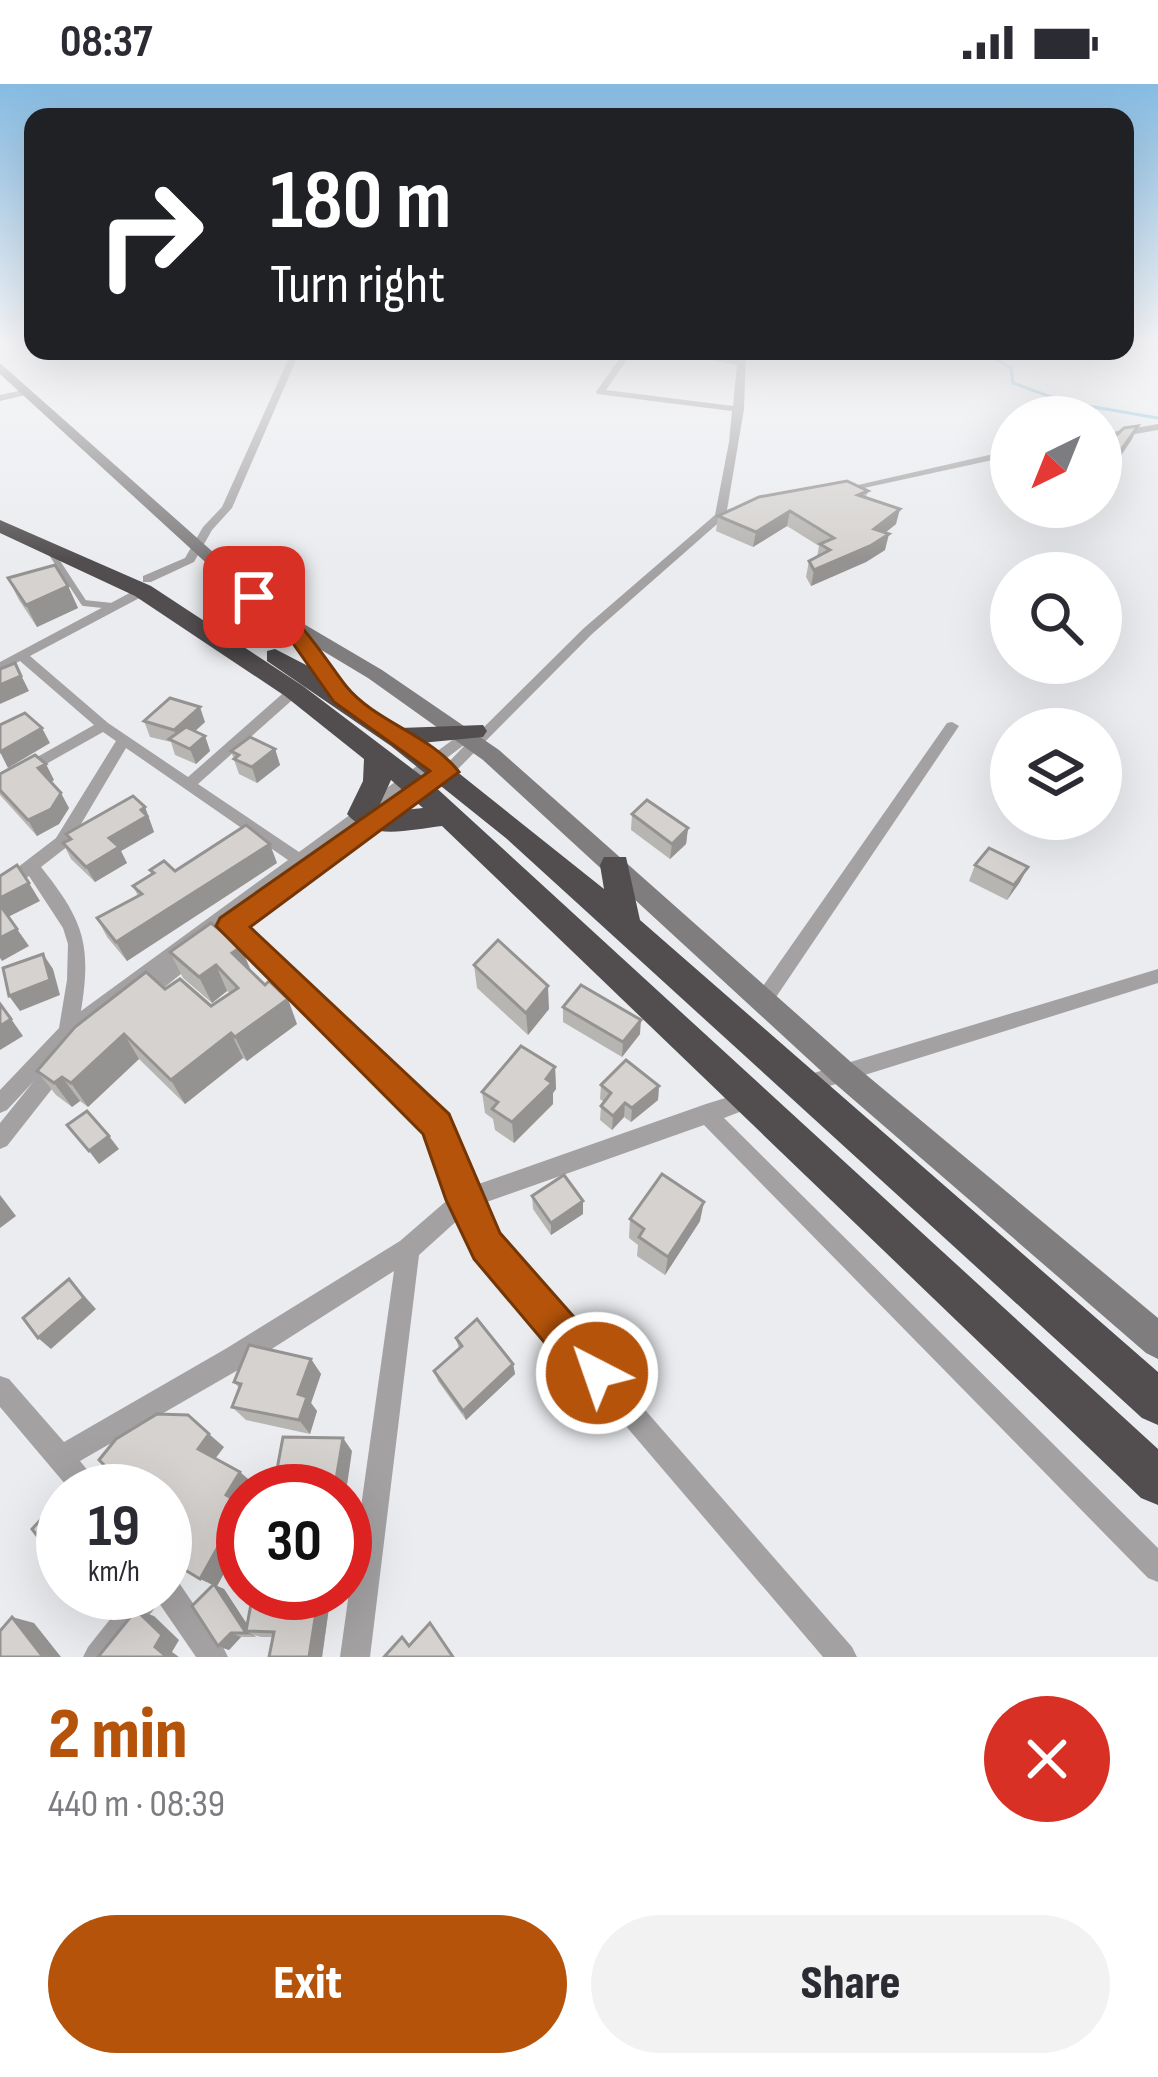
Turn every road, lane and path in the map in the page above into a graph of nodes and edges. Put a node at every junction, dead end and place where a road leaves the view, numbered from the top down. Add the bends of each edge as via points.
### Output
1 (49, 412) edge
2 (267, 412) edge
3 (738, 412) edge
4 (1158, 428) edge
5 (1122, 434) edge
6 (990, 457) edge
7 (824, 493) edge
8 (754, 505) edge
9 (0, 508) edge
10 (720, 516) junction
11 (0, 526) edge
12 (197, 544) junction
13 (136, 592) junction
14 (292, 628) junction
15 (22, 656) junction
16 (0, 667) edge
17 (294, 692) junction
18 (342, 697) junction
19 (952, 725) dead end
20 (103, 726) junction
21 (476, 737) junction
22 (123, 741) junction
23 (389, 746) junction
24 (427, 775) junction
25 (0, 784) edge
26 (189, 784) junction
27 (450, 815) junction
28 (369, 818) junction
29 (304, 864) junction
30 (615, 865) junction
31 (33, 869) junction
32 (0, 890) edge
33 (625, 924) junction
34 (230, 926) junction
35 (1158, 976) edge
36 (764, 1001) junction
37 (68, 1030) junction
38 (842, 1072) junction
39 (803, 1085) junction
40 (748, 1100) junction
41 (0, 1104) edge
42 (706, 1112) junction
43 (0, 1139) edge
44 (464, 1200) junction
45 (408, 1249) junction
46 (1158, 1341) edge
47 (0, 1388) edge
48 (1158, 1402) edge
49 (61, 1458) junction
50 (66, 1464) edge
51 (1158, 1481) edge
52 (1158, 1568) edge
53 (127, 1620) edge
54 (188, 1620) edge
55 (98, 1657) edge
56 (213, 1657) edge
57 (355, 1657) edge
58 (842, 1657) edge

1 - 12 street
2 - 12 street via 241,482
3 - 10 street
4 - 5 street
6 - 7 street
8 - 10 street
9 - 13 highway
10 - 21 street
11 - 13 highway
12 - 13 street via 190,560
12 - 14 street
13 - 15 street
13 - 17 highway
13 - 18 highway
14 - 18 highway
14 - 21 street
15 - 16 street
15 - 20 street
17 - 23 highway
17 - 26 street
18 - 23 highway
19 - 36 street
20 - 22 street
20 - 25 street
21 - 23 highway
21 - 24 street
21 - 30 street
22 - 26 street
22 - 31 street via 62,842
23 - 24 highway
23 - 28 highway
24 - 27 highway
24 - 28 street
24 - 33 highway
26 - 29 street
27 - 28 highway
27 - 40 highway
28 - 29 street
29 - 34 street
29 - 37 street
30 - 33 highway
30 - 36 street
31 - 32 street
31 - 37 street via 77,934
33 - 39 highway
34 - 43 street via 82,1042
34 - 44 street via 437,1125
35 - 38 street
36 - 38 street
37 - 41 street
38 - 39 street
38 - 46 street
39 - 48 highway
40 - 42 street
40 - 51 highway
42 - 44 street
42 - 52 street
44 - 45 street
44 - 58 street via 487,1246
45 - 49 street
45 - 57 street
47 - 49 street
49 - 50 street
53 - 55 street
54 - 56 street

